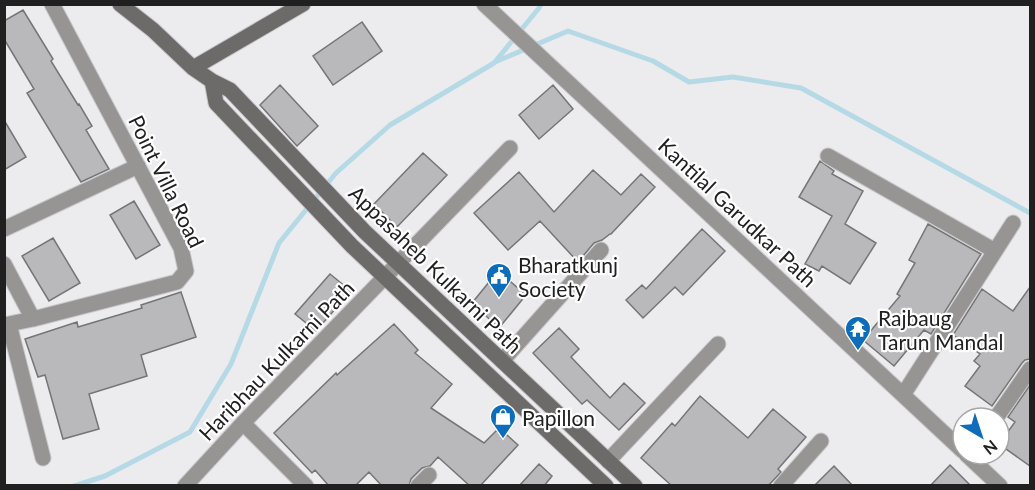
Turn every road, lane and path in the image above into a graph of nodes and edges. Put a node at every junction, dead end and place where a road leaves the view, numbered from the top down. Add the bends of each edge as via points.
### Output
1 (52, 4) edge
2 (120, 4) edge
3 (303, 4) edge
4 (486, 7) edge
5 (193, 68) junction
6 (212, 81) junction
7 (510, 148) dead end
8 (828, 156) dead end
9 (138, 166) junction
10 (1012, 223) dead end
11 (4, 229) edge
12 (601, 250) dead end
13 (995, 251) junction
14 (4, 264) edge
15 (399, 264) junction
16 (385, 278) junction
17 (33, 320) junction
18 (7, 324) edge
19 (718, 344) dead end
20 (502, 361) junction
21 (1030, 369) edge
22 (903, 395) junction
23 (1004, 406) edge
24 (243, 423) junction
25 (951, 439) edge
26 (821, 441) dead end
27 (43, 459) dead end
28 (608, 461) junction
29 (979, 466) edge
30 (185, 486) edge
31 (306, 486) edge
32 (606, 486) edge
33 (634, 486) edge
34 (781, 486) edge
35 (1000, 486) edge

1 - 9 street, Point Villa Road
2 - 5 street, Appasaheb Kulkarni Path
3 - 5 street
4 - 22 street, Kantilal Garudkar Path
5 - 6 street, Appasaheb Kulkarni Path
6 - 15 street, Appasaheb Kulkarni Path via 230,90
6 - 16 street, Appasaheb Kulkarni Path via 216,103
7 - 15 street, Haribhau Kulkarni Path
8 - 13 street
9 - 11 street
9 - 17 street, Point Villa Road via 181,248 186,271 177,282
10 - 13 street
12 - 20 street
13 - 22 street
14 - 17 street
15 - 16 street, Haribhau Kulkarni Path
15 - 20 street, Appasaheb Kulkarni Path
16 - 24 street, Haribhau Kulkarni Path
16 - 32 street, Appasaheb Kulkarni Path
17 - 18 street, Point Villa Road
18 - 27 street
19 - 28 street
20 - 28 street, Appasaheb Kulkarni Path
21 - 23 street
22 - 25 street, Kantilal Garudkar Path
24 - 30 street, Haribhau Kulkarni Path
24 - 31 street
26 - 34 street
28 - 33 street, Appasaheb Kulkarni Path
29 - 35 street, Kantilal Garudkar Path

